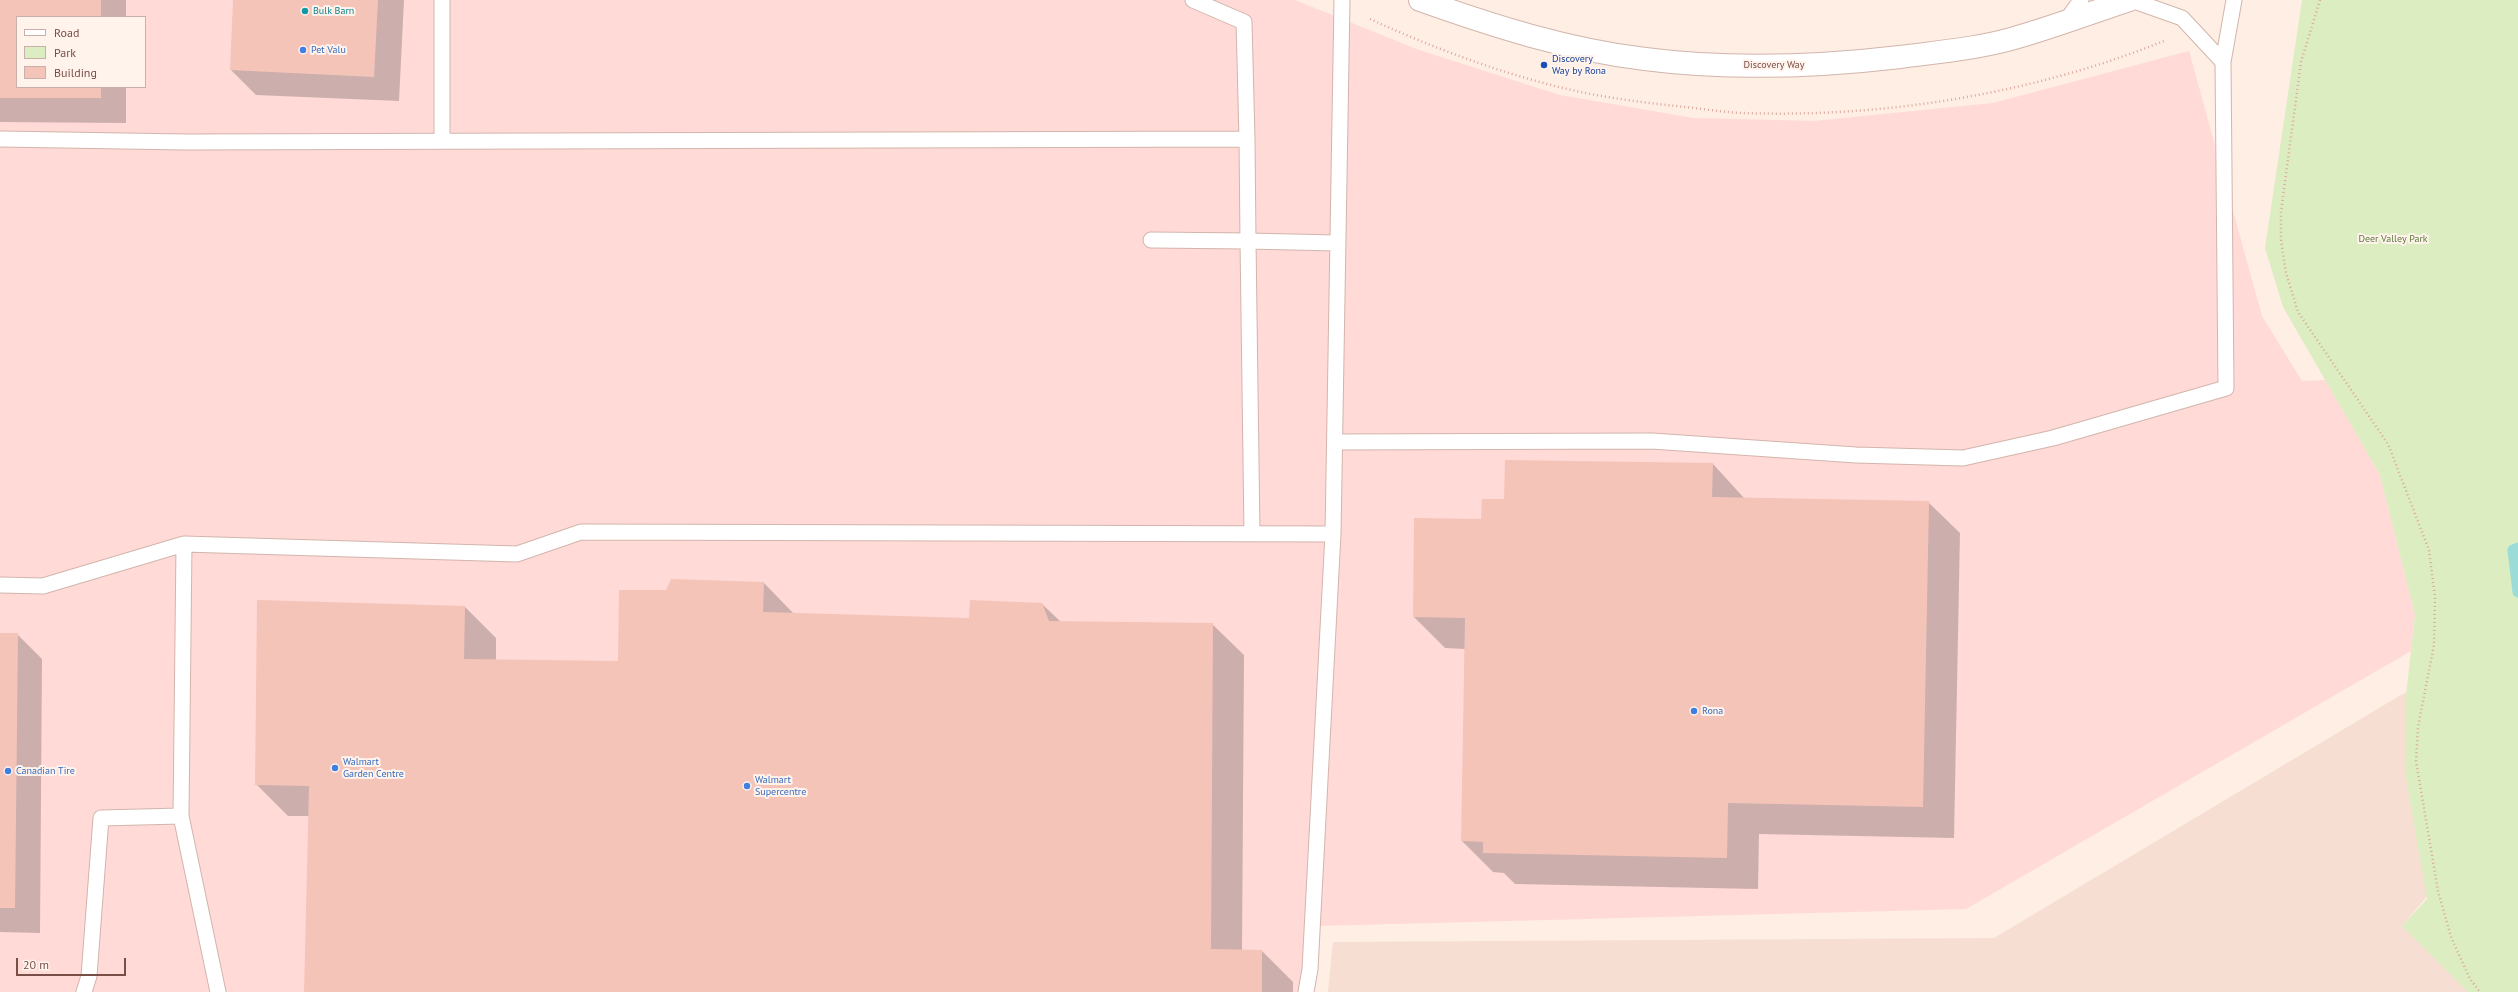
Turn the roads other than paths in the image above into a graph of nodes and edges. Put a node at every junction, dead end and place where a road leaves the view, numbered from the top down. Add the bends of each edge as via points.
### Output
1 (442, 0) edge
2 (1193, 0) edge
3 (1342, 0) edge
4 (1420, 0) edge
5 (2081, 0) edge
6 (2130, 0) edge
7 (2234, 0) edge
8 (2066, 21) junction
9 (2223, 62) junction
10 (0, 139) edge
11 (1247, 139) junction
12 (442, 141) junction
13 (1151, 240) dead end
14 (1248, 241) junction
15 (1336, 243) junction
16 (1335, 442) junction
17 (1252, 534) junction
18 (1334, 534) junction
19 (184, 544) junction
20 (0, 585) edge
21 (181, 816) junction
22 (84, 992) edge
23 (218, 992) edge
24 (1306, 992) edge

1 - 12 lane
2 - 11 lane via 1244,22
3 - 15 lane
4 - 8 street, Discovery Way via 1527,35 1591,49 1645,59 1764,67 1843,63 1943,52 2010,39
5 - 8 lane
6 - 8 street, Discovery Way
6 - 9 lane via 2182,18
7 - 9 lane
9 - 16 lane via 2226,388 2053,438 1963,458 1856,456 1652,441
10 - 12 lane via 186,142
11 - 12 lane
11 - 14 lane
13 - 14 lane
14 - 15 lane
14 - 17 lane
15 - 16 lane
16 - 18 lane
17 - 18 lane
17 - 19 lane via 581,532 517,554
18 - 24 lane via 1310,969
19 - 20 lane via 42,586
19 - 21 lane
21 - 22 lane via 101,818 89,976
21 - 23 lane

